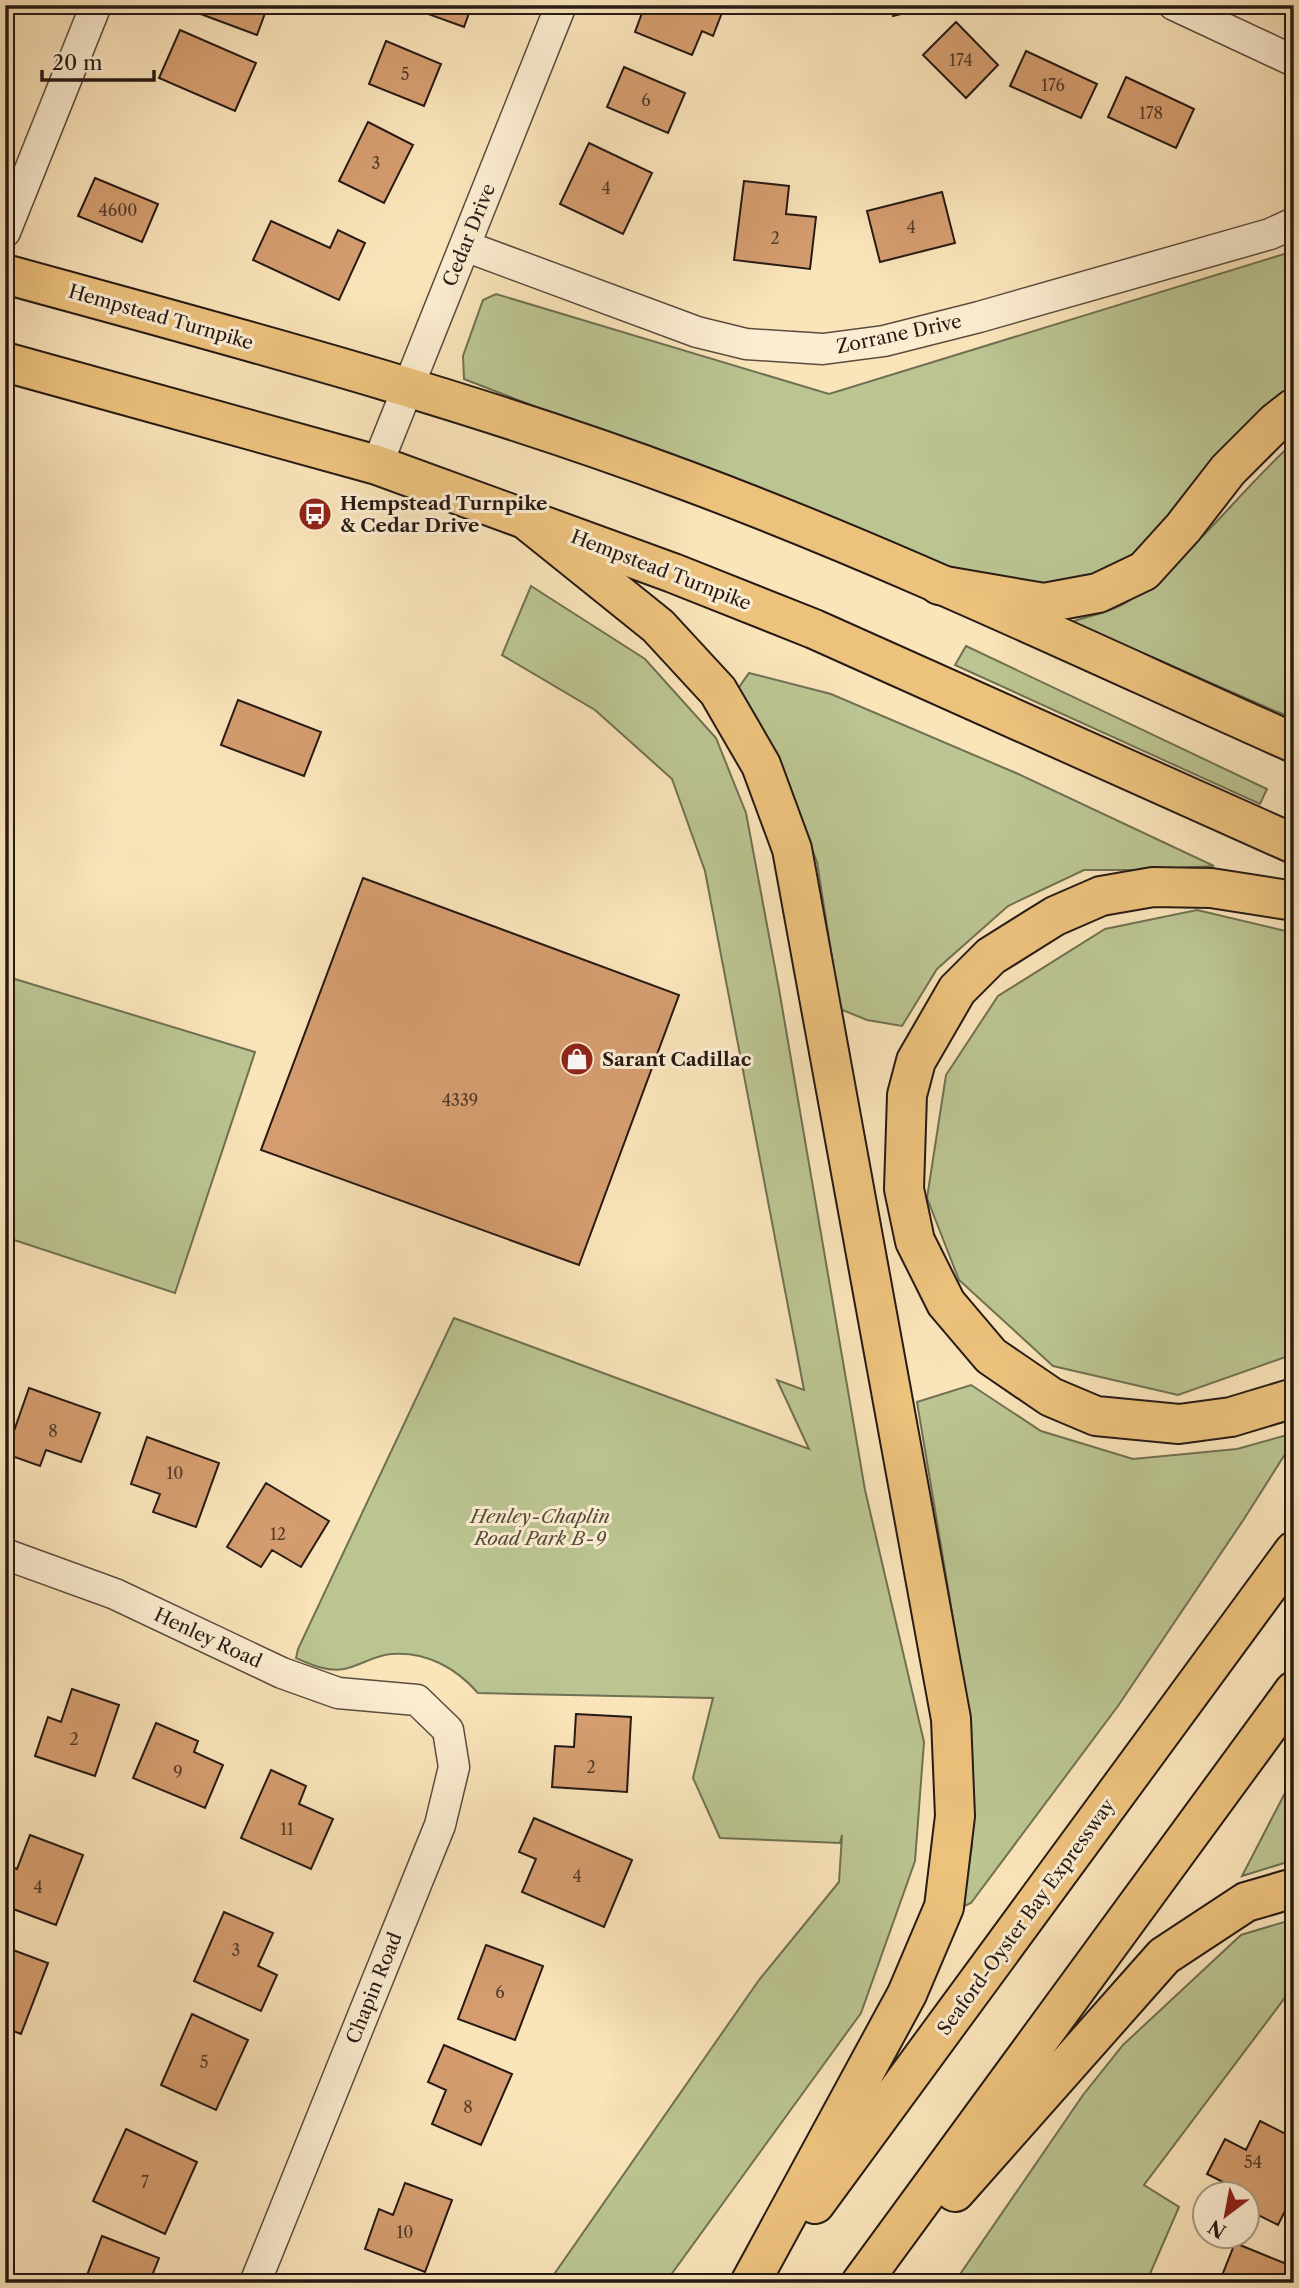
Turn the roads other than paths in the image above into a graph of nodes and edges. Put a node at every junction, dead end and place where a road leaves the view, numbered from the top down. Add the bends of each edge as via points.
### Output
1 (96, 5) edge
2 (561, 5) edge
3 (1174, 5) edge
4 (1293, 62) edge
5 (1294, 223) edge
6 (5, 232) edge
7 (465, 246) junction
8 (5, 274) edge
9 (5, 362) edge
10 (408, 387) junction
11 (1294, 408) edge
12 (377, 465) junction
13 (525, 519) junction
14 (939, 585) junction
15 (1294, 743) edge
16 (1294, 844) edge
17 (1294, 901) edge
18 (1294, 1398) edge
19 (1294, 1551) edge
20 (6, 1556) edge
21 (1294, 1692) edge
22 (417, 1700) joint
23 (1294, 1888) edge
24 (255, 2283) edge
25 (750, 2283) edge
26 (758, 2283) edge
27 (861, 2283) edge
28 (875, 2283) edge

1 - 6 street
2 - 7 street, Cedar Drive
3 - 4 street
5 - 7 street, Zorrane Drive via 979,317 884,341 823,349 746,344 697,332
7 - 10 street, Cedar Drive
8 - 10 main road, Hempstead Turnpike
9 - 12 main road, Hempstead Turnpike
10 - 12 street, Cedar Drive
10 - 14 main road, Hempstead Turnpike via 686,480
11 - 14 main road via 1228,470 1144,571 1098,593 1044,603
12 - 13 main road, Hempstead Turnpike
13 - 16 main road, Hempstead Turnpike via 814,629
13 - 25 main road via 658,626 718,691 761,765 792,849 951,1719 955,1816 944,1907 907,1994
14 - 15 main road, Hempstead Turnpike
17 - 18 main road via 1211,888 1153,887 1101,896 1055,916 991,956 957,990 916,1061 907,1095 904,1189 915,1241 946,1303 991,1356 1051,1397 1096,1416 1179,1424 1231,1417
19 - 26 main road, Seaford-Oyster Bay Expressway
20 - 22 street, Henley Road via 115,1594 293,1677 338,1693
21 - 27 main road
22 - 24 street, Chapin Road via 448,1730 454,1767 440,1825
23 - 28 main road via 1246,1902 1164,1956

